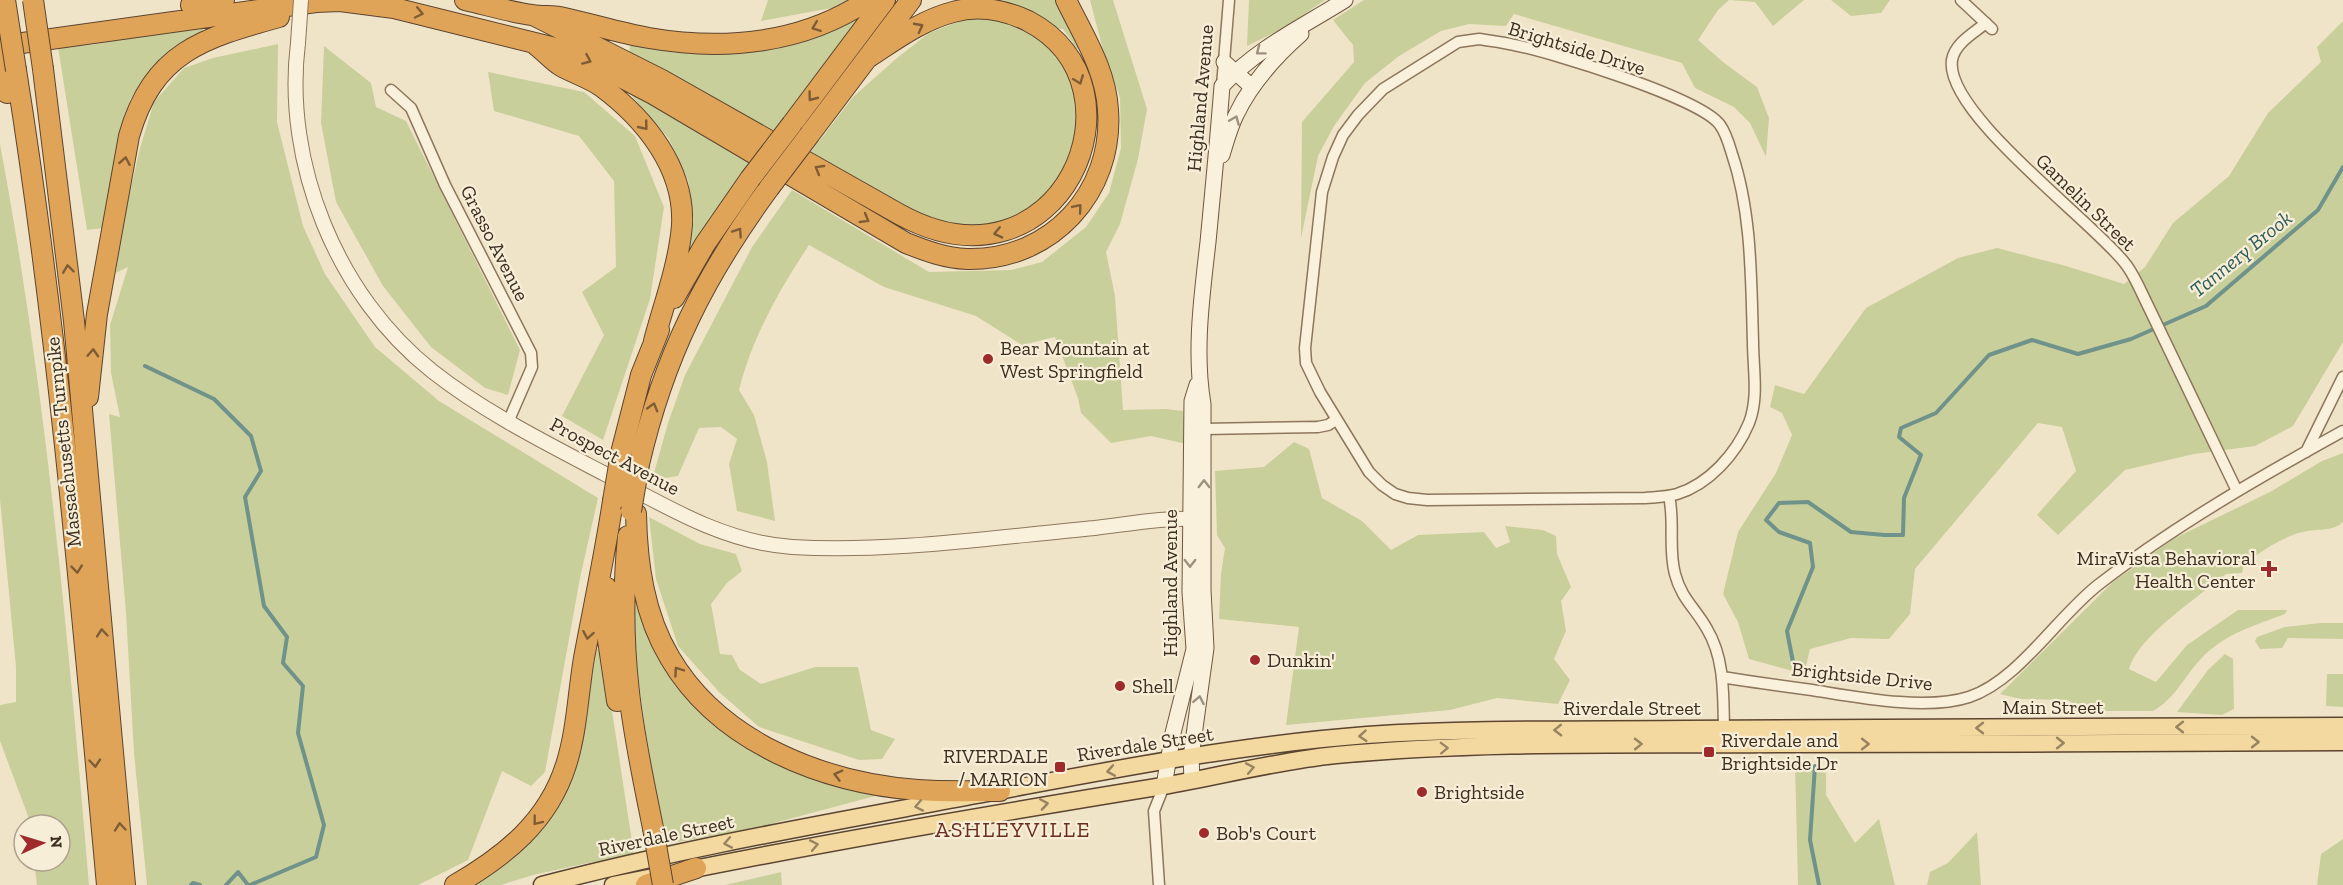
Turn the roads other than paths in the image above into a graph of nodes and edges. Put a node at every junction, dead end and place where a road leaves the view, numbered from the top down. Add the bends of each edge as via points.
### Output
1 (5, 0) edge
2 (33, 0) edge
3 (224, 0) edge
4 (301, 0) edge
5 (465, 0) edge
6 (868, 0) edge
7 (885, 0) edge
8 (911, 0) edge
9 (1066, 0) edge
10 (1229, 0) edge
11 (1345, 0) edge
12 (1961, 0) edge
13 (340, 1) edge
14 (1328, 11) junction
15 (533, 15) junction
16 (0, 34) edge
17 (531, 41) junction
18 (0, 46) edge
19 (869, 57) junction
20 (6, 66) edge
21 (1230, 66) junction
22 (1252, 87) junction
23 (391, 90) dead end
24 (1215, 174) junction
25 (654, 341) junction
26 (2343, 377) edge
27 (1199, 379) junction
28 (509, 420) junction
29 (1336, 420) junction
30 (1204, 429) junction
31 (2343, 431) edge
32 (84, 432) junction
33 (2306, 452) junction
34 (2237, 491) junction
35 (1669, 496) junction
36 (633, 512) junction
37 (1197, 519) junction
38 (607, 537) junction
39 (1722, 677) junction
40 (2343, 726) edge
41 (1724, 729) junction
42 (1764, 736) junction
43 (2343, 742) edge
44 (1191, 758) junction
45 (1168, 760) junction
46 (1192, 780) junction
47 (1164, 786) junction
48 (1000, 791) junction
49 (646, 829) junction
50 (696, 868) junction
51 (107, 885) edge
52 (125, 885) edge
53 (455, 885) edge
54 (542, 885) edge
55 (613, 885) edge
56 (648, 885) edge
57 (663, 885) edge
58 (1159, 885) edge

1 - 20 highway, Massachusetts Turnpike, bridge
32 -> 2 highway, Massachusetts Turnpike, bridge via 74,321
3 - 16 highway
4 - 28 street, Prospect Avenue, bridge via 297,103 303,158 317,208 338,254 362,294 405,346 458,390
5 - 15 highway
6 -> 15 highway via 826,23 792,35 726,45 650,38 561,17
7 -> 25 highway, bridge via 750,179 695,260
8 - 19 highway
17 -> 9 highway via 563,50 623,78 906,243 940,255 981,258 1018,250 1053,232 1078,208 1101,168 1108,140 1105,88 1096,60
10 - 21 street, Highland Avenue
11 - 14 main road
12 - 34 street, Gamelin Street via 1989,26 1961,43 1953,57 1958,89 2021,164 2125,262
13 -> 17 highway via 415,12
13 - 18 highway
32 -> 13 highway via 97,314 129,136 145,95 172,62 207,39
14 -> 21 main road
14 - 22 main road via 1288,46
19 -> 15 highway via 917,27 954,12 998,11 1033,24 1061,47 1083,91 1084,139 1068,182 1043,211 1009,230 973,236 933,230 662,80
17 -> 25 highway via 561,66 591,80 626,105 654,139 672,172 680,195 681,226
36 -> 19 highway, bridge via 637,473 655,400 686,322 723,255 769,188
20 -> 51 highway, Massachusetts Turnpike via 55,365
21 - 22 main road
21 - 24 main road, Highland Avenue via 1222,86
24 -> 22 main road via 1235,116
23 - 28 street, Grasso Avenue via 411,108 532,358 531,372
24 - 27 main road, Highland Avenue via 1203,288
25 - 38 highway, bridge via 632,405
26 - 33 street
27 - 30 main road, Highland Avenue
27 - 37 main road, Highland Avenue via 1192,401
28 - 37 street, Prospect Avenue via 709,526 787,546 917,544
29 - 30 street via 1318,427
29 - 35 street, Brightside Drive via 1376,480 1389,491 1408,498
29 - 35 street, Brightside Drive via 1308,369 1305,348 1324,185 1339,145 1358,115 1383,89 1444,49 1479,39 1516,45 1612,73 1697,108 1719,123 1739,174 1751,280 1755,399 1748,425 1730,455 1698,484
37 -> 30 main road, Highland Avenue
31 - 33 street, Brightside Drive
52 -> 32 highway, Massachusetts Turnpike
33 - 34 street, Brightside Drive
34 - 39 street, Brightside Drive via 2160,539 2098,585 2012,670 1969,697 1947,701 1871,699
35 - 39 street via 1675,573 1683,596 1715,646
48 -> 36 highway via 916,790 866,782 795,761 732,726 697,695 661,640 643,585
36 - 49 highway via 624,596 626,661
44 -> 37 main road, Highland Avenue via 1205,663
37 -> 45 main road, Highland Avenue via 1190,592 1194,649
38 - 49 highway via 608,640
38 -> 53 highway via 572,742 556,790 517,842
39 - 41 street
40 -> 42 main road, Main Street
41 - 42 main road, Riverdale Street
41 -> 44 main road, Riverdale Street via 1414,732 1332,738
42 -> 43 main road, Main Street
46 -> 42 main road, Riverdale Street via 1310,758 1408,749
44 - 45 main road, Riverdale Street
44 - 46 main road, Highland Avenue
45 - 47 main road, Highland Avenue
45 -> 48 main road, Riverdale Street
46 - 47 main road, Riverdale Street
50 -> 47 main road, Riverdale Street via 934,822
47 - 58 street via 1154,811
48 -> 54 main road, Riverdale Street via 681,853
49 - 56 highway
49 - 57 highway, bridge
50 - 55 main road, Riverdale Street
50 - 56 highway

